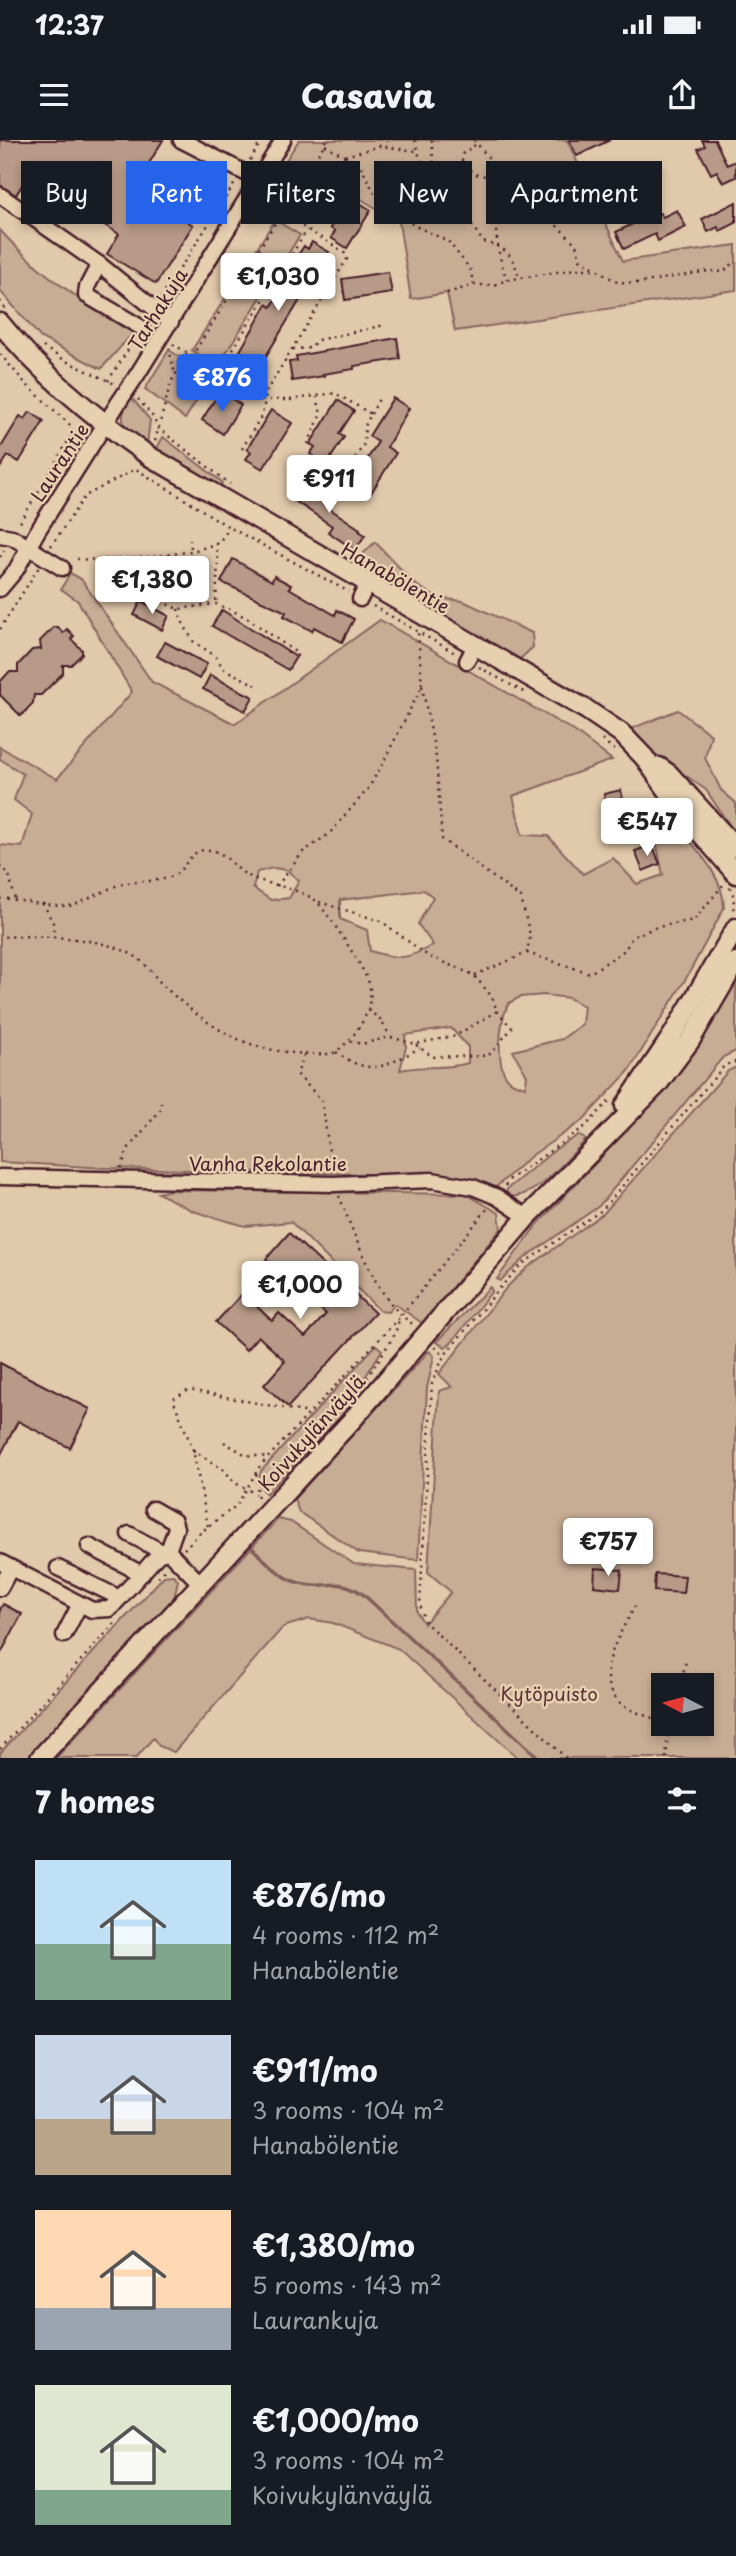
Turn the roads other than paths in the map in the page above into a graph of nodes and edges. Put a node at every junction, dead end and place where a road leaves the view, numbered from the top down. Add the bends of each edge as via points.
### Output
1 (181, 140) edge
2 (283, 140) edge
3 (271, 161) edge
4 (241, 177) edge
5 (0, 195) edge
6 (241, 211) edge
7 (99, 264) junction
8 (5, 319) edge
9 (171, 323) junction
10 (142, 328) road end
11 (106, 426) junction
12 (0, 535) edge
13 (27, 547) junction
14 (62, 568) dead end
15 (0, 589) edge
16 (644, 757) junction
17 (736, 848) edge
18 (732, 877) edge
19 (734, 923) edge
20 (736, 962) edge
21 (603, 1138) junction
22 (0, 1177) edge
23 (527, 1217) junction
24 (153, 1509) dead end
25 (129, 1534) dead end
26 (89, 1546) dead end
27 (170, 1554) junction
28 (5, 1565) edge
29 (58, 1569) dead end
30 (142, 1574) junction
31 (200, 1583) junction
32 (0, 1588) edge
33 (120, 1598) junction
34 (80, 1604) junction
35 (64, 1635) dead end
36 (43, 1755) edge

1 - 4 street
2 - 3 street, Tarhakuja
5 - 7 street
6 - 9 street, Tarhakuja
7 - 9 street
7 - 10 street via 86,295
8 - 11 main road, Hanabölentie via 42,368
9 - 11 street, Tarhakuja, bridge
11 - 13 street, Laurantie
11 - 16 main road, Hanabölentie via 364,592 471,654 587,710 621,733
12 - 13 street
13 - 14 street
13 - 15 street, Laurantie
16 - 17 main road, Hanabölentie via 669,774
16 - 18 main road, Hanabölentie
19 - 21 main road, Koivukylänväylä via 672,1036
20 - 21 main road, Koivukylänväylä via 659,1084
21 - 23 main road, Koivukylänväylä
22 - 23 street, Vanha Rekolantie via 334,1184 432,1180 473,1187
23 - 31 main road, Koivukylänväylä via 353,1419
24 - 27 street via 174,1521
25 - 27 street
26 - 30 street
27 - 30 street
27 - 31 street
28 - 32 street
28 - 34 street
29 - 33 street
30 - 33 street
31 - 36 main road, Koivukylänväylä
33 - 34 street via 103,1612
34 - 35 street

